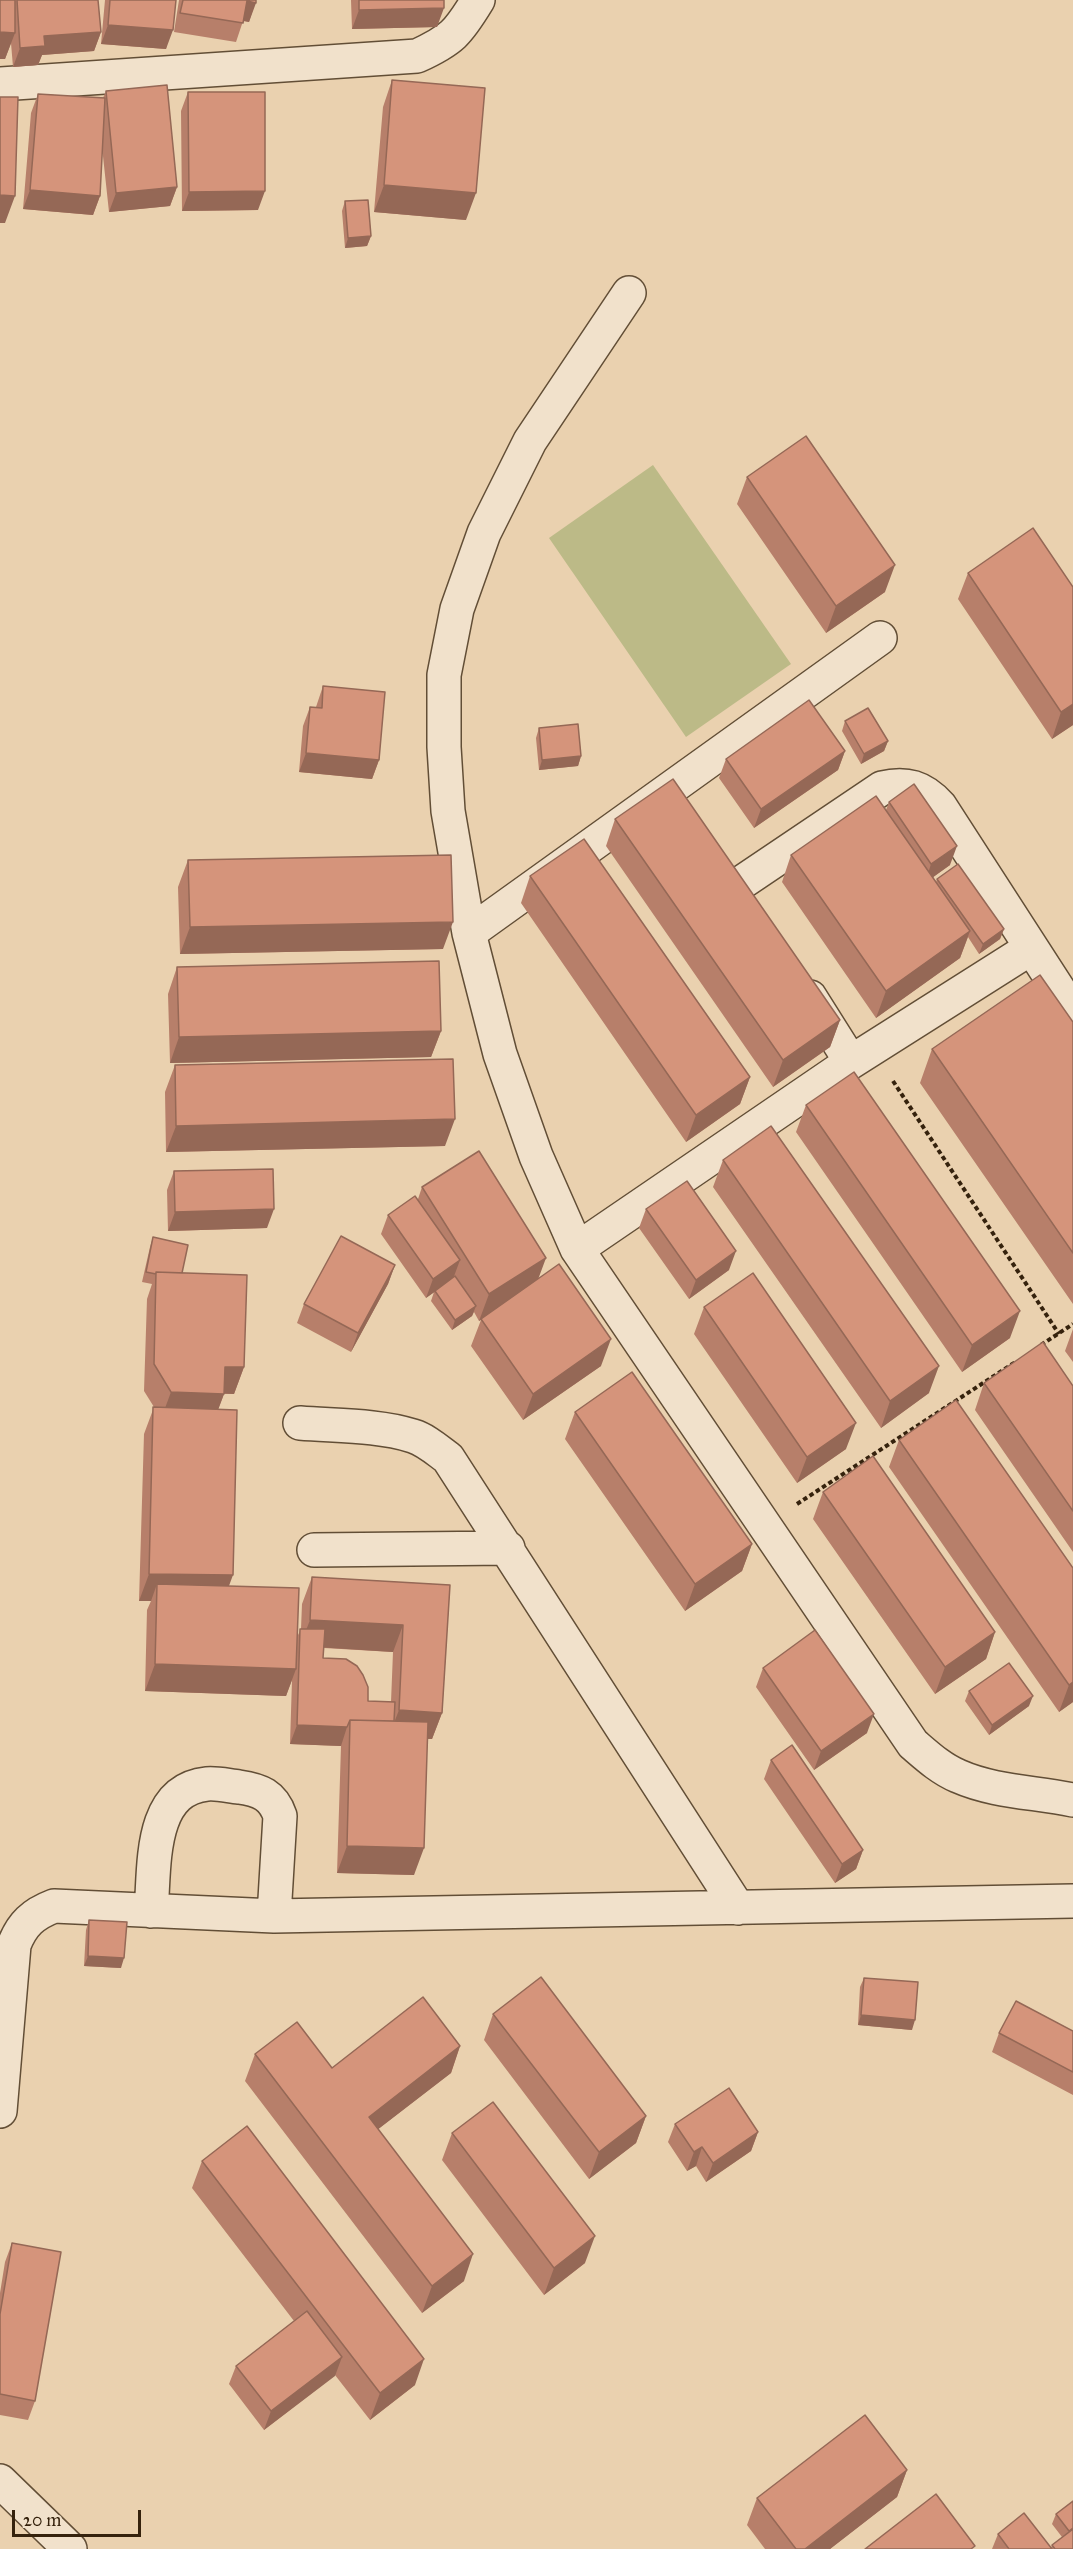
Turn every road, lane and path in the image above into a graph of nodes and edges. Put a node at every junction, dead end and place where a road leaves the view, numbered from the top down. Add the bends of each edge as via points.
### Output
1 (478, 0) edge
2 (0, 84) edge
3 (629, 293) dead end
4 (880, 638) dead end
5 (677, 784) junction
6 (695, 814) edge
7 (720, 855) edge
8 (738, 885) junction
9 (757, 914) edge
10 (469, 933) junction
11 (1031, 948) junction
12 (795, 973) edge
13 (1073, 1012) edge
14 (862, 1056) junction
15 (577, 1249) junction
16 (1073, 1324) edge
17 (1059, 1334) junction
18 (1034, 1349) edge
19 (1024, 1356) edge
20 (300, 1423) dead end
21 (764, 1525) junction
22 (508, 1548) junction
23 (314, 1550) dead end
24 (1073, 1800) edge
25 (1073, 1901) edge
26 (738, 1908) junction
27 (152, 1911) junction
28 (274, 1916) junction
29 (0, 2111) edge
30 (0, 2481) edge
31 (70, 2549) edge

1 - 2 street via 446,42 417,56
3 - 10 street via 530,441 484,533 457,609 444,675 444,747 448,811
4 - 5 street
5 - 6 street
5 - 10 street
7 - 8 street
8 - 9 street
8 - 11 street via 882,788 908,785 920,789 940,806
10 - 15 street via 500,1054 536,1156
11 - 13 street
11 - 14 street
12 - 14 street
14 - 15 street
14 - 17 path
15 - 21 street
16 - 17 path
17 - 18 path
19 - 21 path
20 - 22 street via 394,1431 433,1446 448,1458
21 - 24 street via 913,1744 933,1762 982,1785
22 - 23 street
22 - 26 street
25 - 26 street
26 - 28 street
27 - 28 street
27 - 28 street via 161,1820 179,1795 208,1784 256,1790 276,1805 280,1816
27 - 29 street via 54,1906 40,1911 19,1931 12,1959
30 - 31 street

